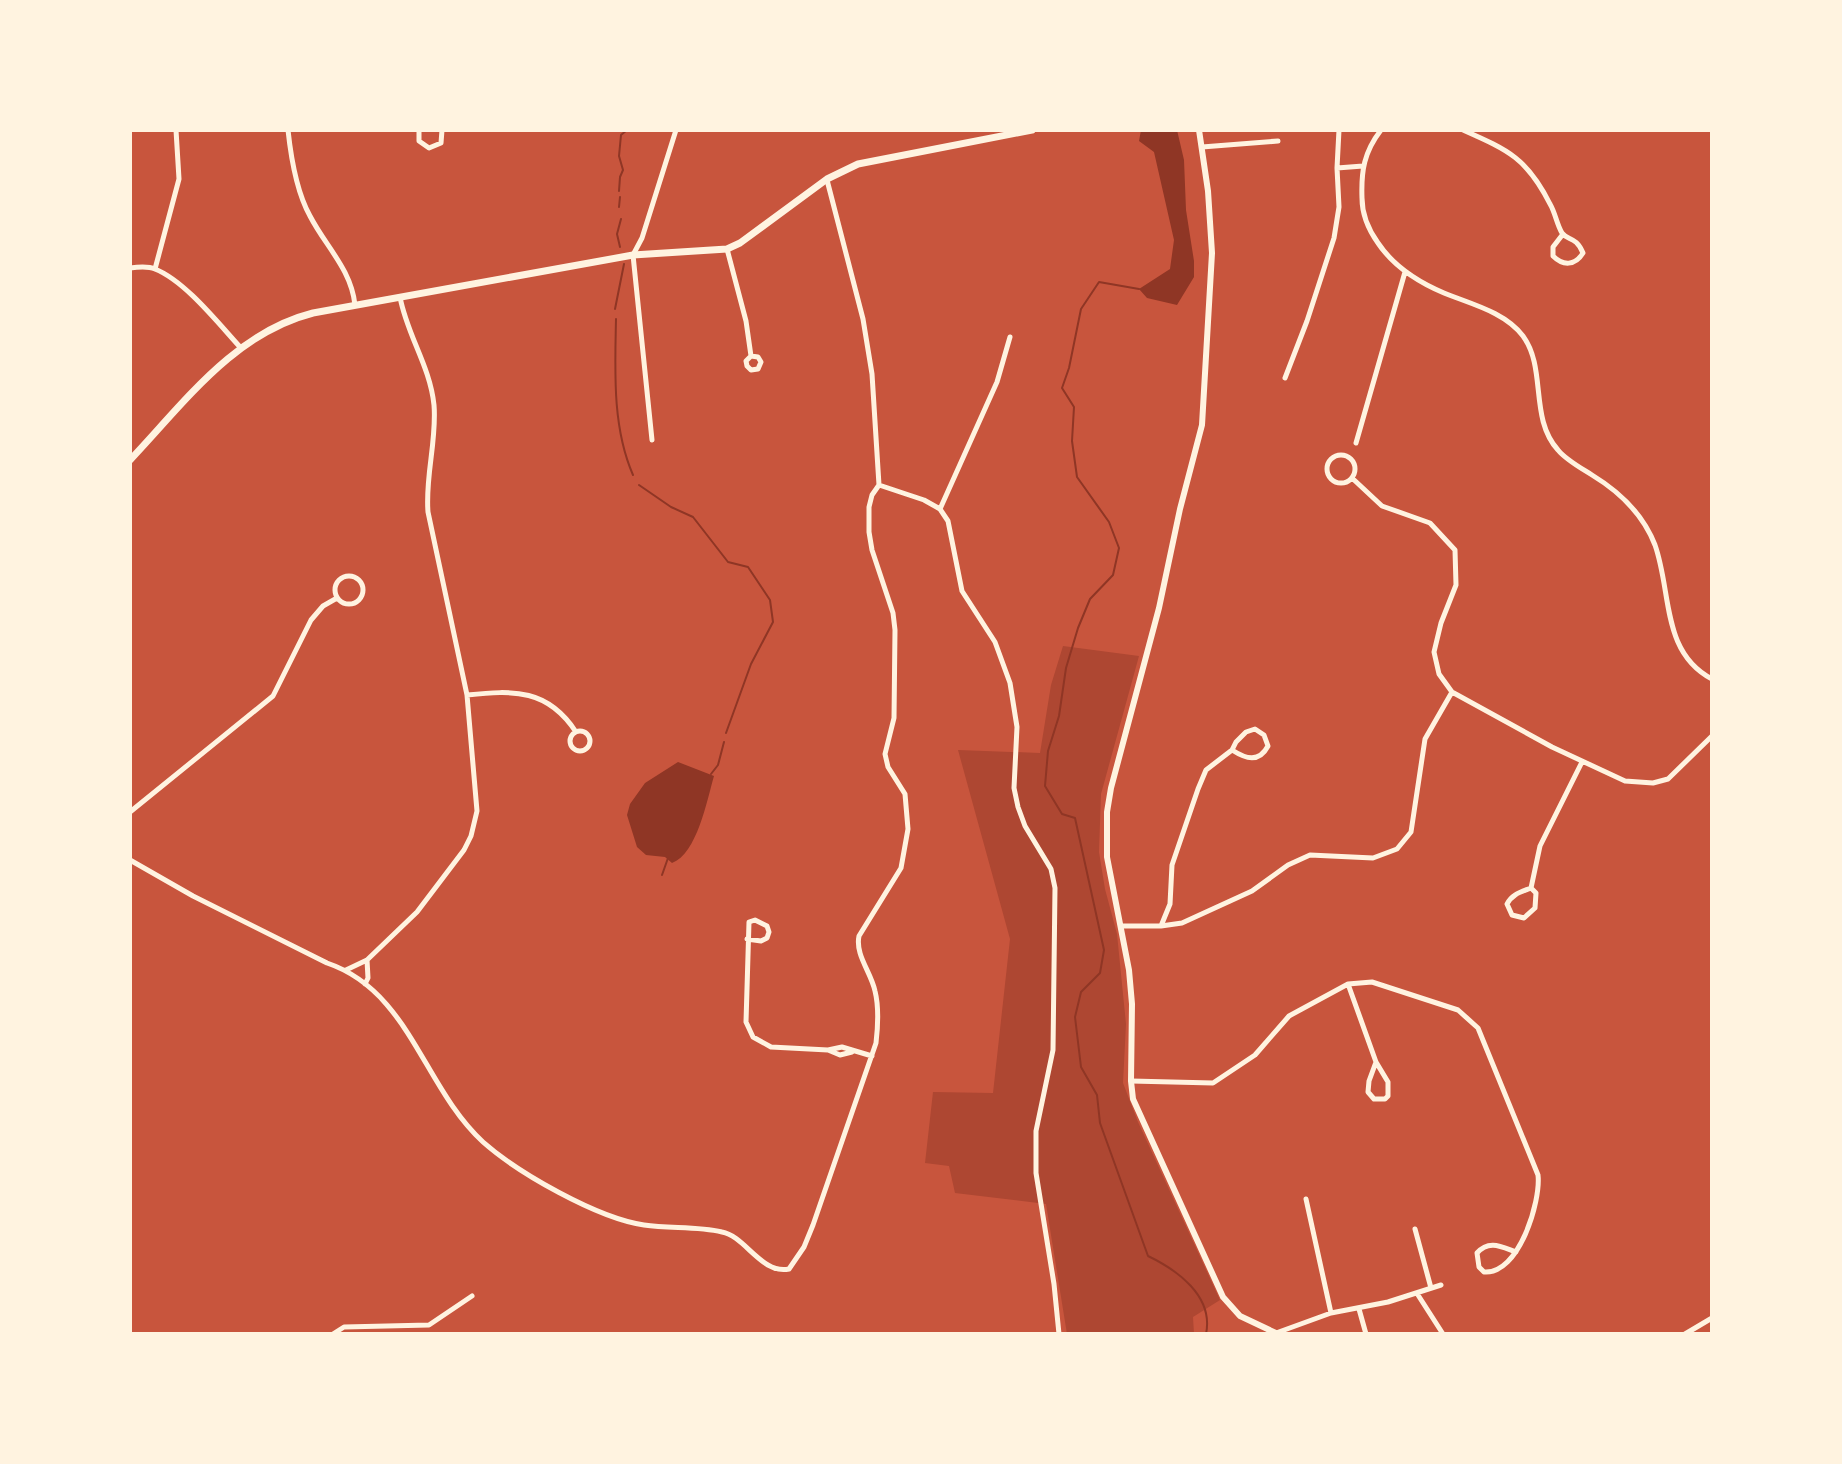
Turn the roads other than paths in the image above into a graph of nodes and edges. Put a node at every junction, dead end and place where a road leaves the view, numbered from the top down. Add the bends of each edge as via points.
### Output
1 (176, 130) edge
2 (288, 130) edge
3 (419, 130) edge
4 (442, 130) edge
5 (676, 130) edge
6 (1032, 130) edge
7 (1199, 130) edge
8 (1339, 130) edge
9 (1381, 130) edge
10 (1463, 130) edge
11 (1019, 132) edge
12 (1278, 141) dead end
13 (1202, 147) junction
14 (1363, 166) junction
15 (1337, 168) junction
16 (827, 179) junction
17 (1563, 234) junction
18 (727, 249) junction
19 (633, 255) junction
20 (130, 268) edge
21 (155, 269) junction
22 (1405, 272) junction
23 (400, 297) junction
24 (355, 305) junction
25 (1010, 337) dead end
26 (240, 347) junction
27 (751, 356) dead end
28 (1285, 378) dead end
29 (652, 440) dead end
30 (1356, 443) dead end
31 (130, 460) edge
32 (1352, 478) junction
33 (879, 485) junction
34 (940, 509) junction
35 (337, 598) junction
36 (1712, 679) edge
37 (1452, 692) junction
38 (467, 695) junction
39 (576, 732) junction
40 (1712, 736) edge
41 (1232, 750) junction
42 (1582, 762) junction
43 (130, 812) edge
44 (130, 860) edge
45 (1531, 888) junction
46 (1121, 926) junction
47 (1161, 926) junction
48 (747, 939) junction
49 (367, 960) junction
50 (346, 970) junction
51 (365, 984) junction
52 (1348, 984) junction
53 (872, 1056) junction
54 (1376, 1062) junction
55 (1131, 1081) junction
56 (1306, 1199) dead end
57 (1415, 1229) dead end
58 (1516, 1252) junction
59 (1441, 1285) dead end
60 (1431, 1288) junction
61 (1418, 1295) junction
62 (472, 1296) dead end
63 (1359, 1309) junction
64 (1331, 1313) junction
65 (1712, 1318) edge
66 (1277, 1333) edge
67 (333, 1334) edge
68 (1059, 1334) edge
69 (1366, 1334) edge
70 (1443, 1334) edge
71 (1685, 1334) edge

1 - 21 street via 179,179
2 - 24 street via 304,203 345,270
3 - 4 street via 419,141 429,148 441,143
5 - 19 street
6 - 11 main road
7 - 13 street
8 - 15 street
9 - 14 street
10 - 17 street via 1522,161 1541,186
11 - 16 main road via 858,164
12 - 13 street
13 - 46 street via 1212,253 1202,425 1111,788 1107,857
14 - 15 street
14 - 22 street via 1362,203 1369,230
15 - 28 street via 1334,238
16 - 18 main road
16 - 33 street via 863,319
17 - 17 street via 1583,253 1570,264 1553,256
18 - 19 main road
18 - 27 street
19 - 23 main road
19 - 29 street
20 - 21 street
21 - 26 street via 188,293
22 - 30 street
22 - 36 street via 1489,310 1524,338 1550,438 1558,451 1629,502 1642,520 1658,557 1678,646
23 - 24 main road
23 - 38 street via 430,383 435,422 428,512
24 - 26 main road via 289,320
25 - 34 street via 997,382
26 - 31 main road
32 - 32 street via 1351,460 1342,456 1331,461 1332,479 1343,483
32 - 37 street via 1382,506 1430,523 1455,550 1456,585 1434,652 1439,674
33 - 34 street
33 - 53 street via 869,507 869,532 895,630 894,718 885,761 905,794 908,811 901,868 857,946 875,988 878,1027
34 - 68 street via 951,533 962,591 995,642 1010,683 1017,727 1018,807 1051,869 1055,888 1053,1050 1036,1131 1036,1161
35 - 35 street via 335,585 342,578 354,577 362,585 356,603
35 - 43 street via 311,620 273,696
37 - 42 street
37 - 47 street via 1425,739 1411,832 1397,849 1373,858 1310,855 1252,891 1182,923
38 - 39 street via 526,693 552,704
38 - 49 street via 477,811 471,836 417,912
39 - 39 street via 571,745 584,751 589,738
40 - 42 street via 1668,779 1653,783 1625,781
41 - 41 street via 1255,729 1268,746 1254,759
41 - 47 street via 1206,770 1198,789 1172,865 1170,904
42 - 45 street via 1540,846
44 - 50 street
45 - 45 street via 1535,908 1524,918 1512,915 1509,900
46 - 47 street
46 - 55 street via 1132,1004
48 - 48 street via 749,922 767,926 767,938
48 - 53 street via 746,1022 753,1037 771,1047 842,1047
49 - 50 street
49 - 51 street
50 - 51 street
51 - 53 street via 397,1014 447,1100 481,1140 518,1169 583,1204 642,1225 728,1233 779,1270 792,1267 804,1247
52 - 54 street
52 - 55 street via 1289,1016 1255,1055 1213,1083
52 - 58 street via 1372,982 1458,1010 1478,1028 1538,1175 1540,1192
54 - 54 street via 1389,1090 1380,1100 1368,1092
55 - 66 street via 1133,1099 1223,1297 1240,1316
56 - 64 street
57 - 60 street
58 - 58 street via 1492,1273 1479,1267 1477,1253 1487,1245
59 - 60 street
60 - 61 street
61 - 63 street
61 - 70 street
62 - 67 street via 429,1325 344,1327
63 - 64 street
63 - 69 street
64 - 66 street
65 - 71 street

